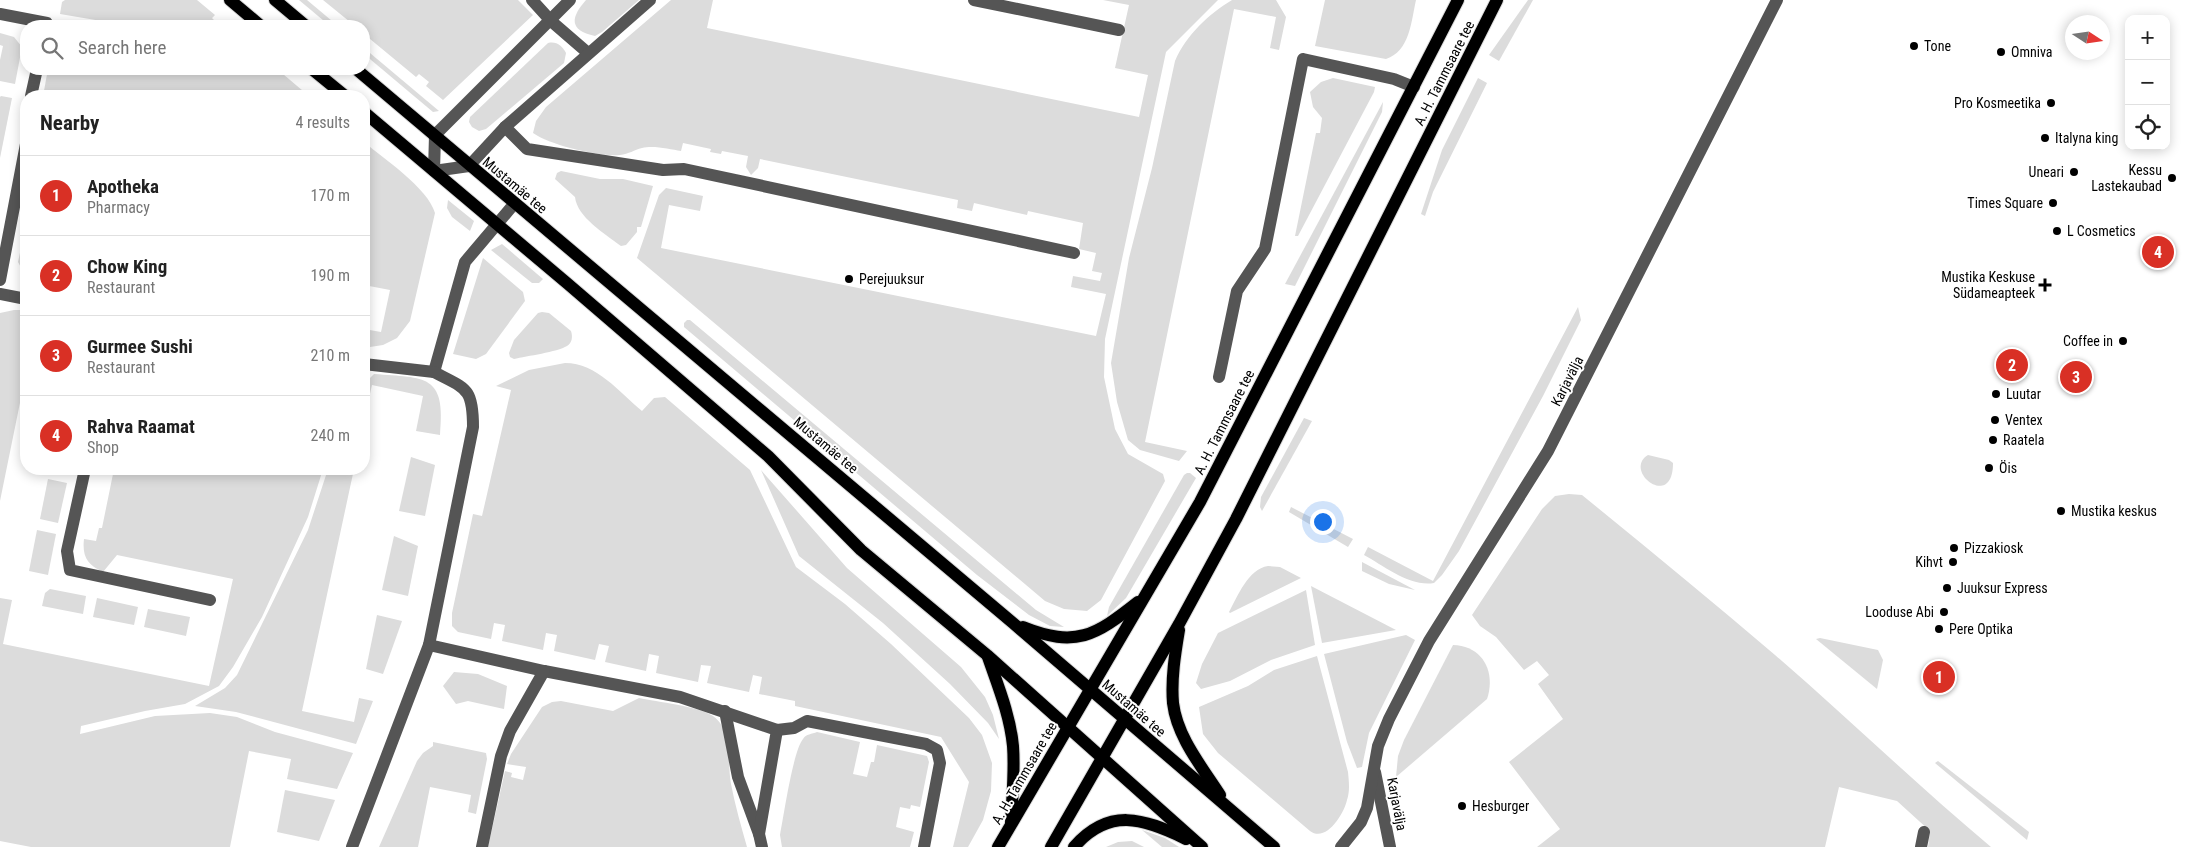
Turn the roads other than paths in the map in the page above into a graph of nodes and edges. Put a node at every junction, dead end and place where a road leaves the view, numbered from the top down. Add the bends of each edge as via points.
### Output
1 (230, 0) edge
2 (275, 0) edge
3 (532, 0) edge
4 (570, 0) edge
5 (650, 0) edge
6 (974, 0) edge
7 (1458, 0) edge
8 (1497, 0) edge
9 (1777, 0) edge
10 (0, 14) edge
11 (31, 20) edge
12 (254, 20) edge
13 (299, 20) edge
14 (551, 21) junction
15 (1119, 30) dead end
16 (588, 54) junction
17 (36, 75) edge
18 (319, 75) edge
19 (363, 75) edge
20 (1414, 87) junction
21 (32, 90) edge
22 (338, 90) edge
23 (370, 117) edge
24 (505, 127) junction
25 (435, 135) junction
26 (470, 166) junction
27 (434, 170) junction
28 (20, 175) edge
29 (514, 204) junction
30 (496, 223) junction
31 (1074, 253) dead end
32 (0, 280) edge
33 (0, 294) edge
34 (20, 298) edge
35 (370, 365) edge
36 (434, 372) junction
37 (1219, 377) dead end
38 (83, 475) edge
39 (1144, 597) junction
40 (210, 600) dead end
41 (1013, 623) junction
42 (1179, 624) junction
43 (429, 645) junction
44 (987, 654) junction
45 (544, 671) junction
46 (1090, 689) junction
47 (725, 711) junction
48 (1125, 719) junction
49 (1068, 727) junction
50 (777, 730) junction
51 (1102, 758) junction
52 (1374, 768) junction
53 (1228, 808) junction
54 (1010, 826) junction
55 (1924, 832) dead end
56 (759, 834) junction
57 (1201, 846) edge
58 (352, 847) edge
59 (482, 847) edge
60 (762, 847) edge
61 (924, 847) edge
62 (998, 847) edge
63 (1051, 847) edge
64 (1074, 847) edge
65 (1274, 847) edge
66 (1342, 847) edge
67 (1390, 847) edge
68 (1921, 847) edge

1 - 12 main road
2 - 13 main road
3 - 14 street
4 - 14 street
5 - 16 street
6 - 15 street
7 - 20 main road, A. H. Tammsaare tee
8 - 42 main road, A. H. Tammsaare tee via 1236,519
9 - 52 street, Karjavälja via 1548,452 1429,642 1389,719 1378,746
10 - 11 street
14 - 16 street
14 - 25 street
16 - 24 street
17 - 21 street
18 - 22 main road
19 - 25 main road, Mustamäe tee
20 - 37 street via 1394,79 1302,58 1265,249 1237,291
20 - 39 main road, A. H. Tammsaare tee via 1200,502
23 - 27 main road
24 - 26 street
24 - 31 street via 527,149 663,170 684,169
25 - 26 main road, Mustamäe tee
25 - 27 street
26 - 27 street
26 - 29 main road, Mustamäe tee
27 - 30 main road
28 - 32 street
29 - 30 street
29 - 41 main road, Mustamäe tee
30 - 36 street via 465,262
30 - 44 main road via 768,456 861,550
33 - 34 street
35 - 36 street
36 - 43 street via 466,389 473,406 473,420
38 - 40 street via 68,551 70,570
39 - 41 main road via 1110,624 1080,637 1047,636
39 - 46 main road, A. H. Tammsaare tee
41 - 46 main road, Mustamäe tee
42 - 48 main road, A. H. Tammsaare tee
42 - 53 main road via 1173,704 1185,740
43 - 45 street
43 - 58 street
44 - 49 main road
44 - 54 main road via 1013,745
45 - 47 street via 680,697
45 - 59 street via 510,731 501,756
46 - 48 main road, Mustamäe tee
46 - 49 main road, A. H. Tammsaare tee
47 - 50 street
47 - 56 street via 738,778
48 - 51 main road, A. H. Tammsaare tee
48 - 53 main road, Mustamäe tee
49 - 51 main road
49 - 54 main road, A. H. Tammsaare tee
50 - 56 street
50 - 61 street via 794,728 808,721 926,744 937,750 940,763
51 - 57 main road
51 - 63 main road, A. H. Tammsaare tee
52 - 66 street, Karjavälja via 1361,822
52 - 67 street, Karjavälja
53 - 65 main road, Mustamäe tee
54 - 62 main road, A. H. Tammsaare tee
55 - 68 street
56 - 60 street
57 - 64 main road via 1153,824 1126,819 1100,826

